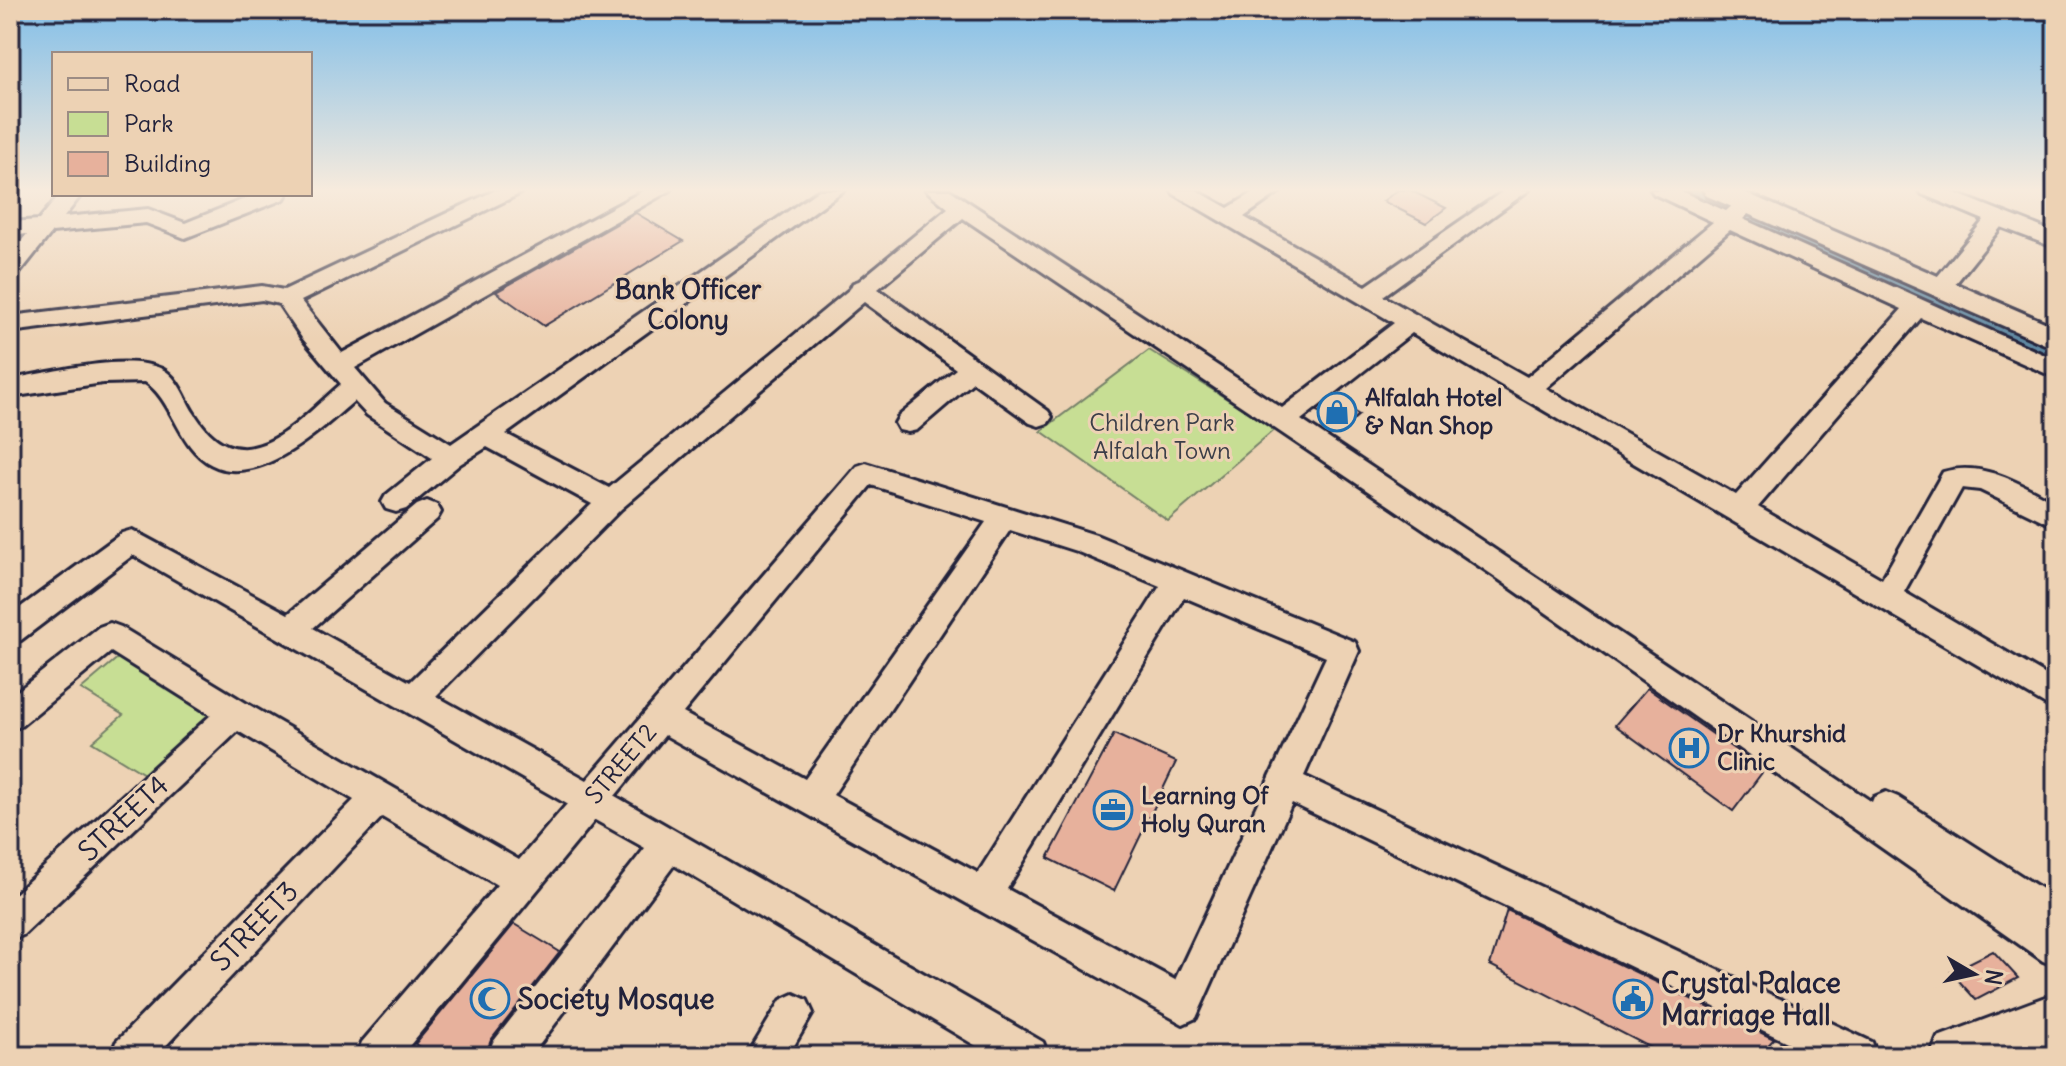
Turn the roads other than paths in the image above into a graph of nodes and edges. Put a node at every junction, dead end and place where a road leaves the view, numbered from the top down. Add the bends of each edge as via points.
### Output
1 (19, 240) edge
2 (407, 240) edge
3 (569, 240) edge
4 (763, 240) edge
5 (912, 240) edge
6 (1019, 240) edge
7 (1268, 240) edge
8 (1448, 240) edge
9 (1707, 240) edge
10 (1791, 240) edge
11 (1813, 240) edge
12 (1968, 240) edge
13 (10, 270) edge
14 (861, 288) junction
15 (1940, 288) junction
16 (1366, 297) junction
17 (287, 298) junction
18 (1916, 308) junction
19 (1411, 322) junction
20 (10, 324) edge
21 (2056, 339) edge
22 (338, 366) junction
23 (972, 369) junction
24 (2056, 370) edge
25 (354, 387) junction
26 (10, 388) edge
27 (1528, 389) junction
28 (1039, 417) dead end
29 (1287, 418) junction
30 (908, 423) dead end
31 (486, 435) junction
32 (451, 457) junction
33 (611, 502) junction
34 (1739, 510) junction
35 (2056, 516) edge
36 (1004, 517) junction
37 (1178, 582) junction
38 (1886, 598) junction
39 (290, 630) junction
40 (10, 631) edge
41 (2056, 697) edge
42 (413, 699) junction
43 (235, 713) junction
44 (10, 716) edge
45 (661, 717) junction
46 (1284, 783) junction
47 (379, 797) junction
48 (592, 799) junction
49 (811, 799) junction
50 (1919, 841) junction
51 (669, 844) junction
52 (523, 881) junction
53 (984, 895) junction
54 (2056, 919) edge
55 (10, 922) edge
56 (2056, 948) edge
57 (794, 1013) dead end
58 (2056, 1020) edge
59 (130, 1056) edge
60 (376, 1056) edge
61 (507, 1056) edge
62 (766, 1056) edge
63 (1029, 1056) edge
64 (1858, 1056) edge
65 (1957, 1056) edge

1 - 13 street
2 - 17 street
3 - 22 street
4 - 31 street
5 - 14 street
6 - 29 street
7 - 16 street
8 - 16 street
9 - 27 street
10 - 18 street
11 - 15 street
12 - 15 street
14 - 23 street
14 - 33 street
15 - 21 street
16 - 19 street
17 - 20 street via 262,293
17 - 22 street
18 - 24 street
18 - 34 street
19 - 27 street
19 - 29 street
22 - 25 street
23 - 28 street
23 - 30 street
25 - 26 street via 284,445 251,461 219,458 192,434 165,384 152,374
25 - 32 street via 376,409
27 - 34 street
29 - 50 street
31 - 32 street
31 - 33 street
32 - 39 street via 396,502 427,512
33 - 42 street
34 - 38 street
35 - 38 street via 1980,479 1953,479
36 - 37 street via 1086,543
36 - 45 street, STREET2 via 866,473
36 - 49 street
37 - 46 street via 1344,651
37 - 53 street
38 - 41 street
39 - 40 street via 132,541
39 - 42 street
42 - 48 street
43 - 44 street via 110,636
43 - 47 street
43 - 55 street, STREET4
45 - 48 street, STREET2
45 - 49 street
46 - 53 street via 1183,1005
46 - 64 street
47 - 52 street
47 - 59 street, STREET3
48 - 51 street
48 - 52 street, STREET2
49 - 53 street
50 - 54 street
50 - 56 street
51 - 61 street
51 - 63 street
52 - 60 street, STREET2
57 - 62 street
58 - 65 main road

